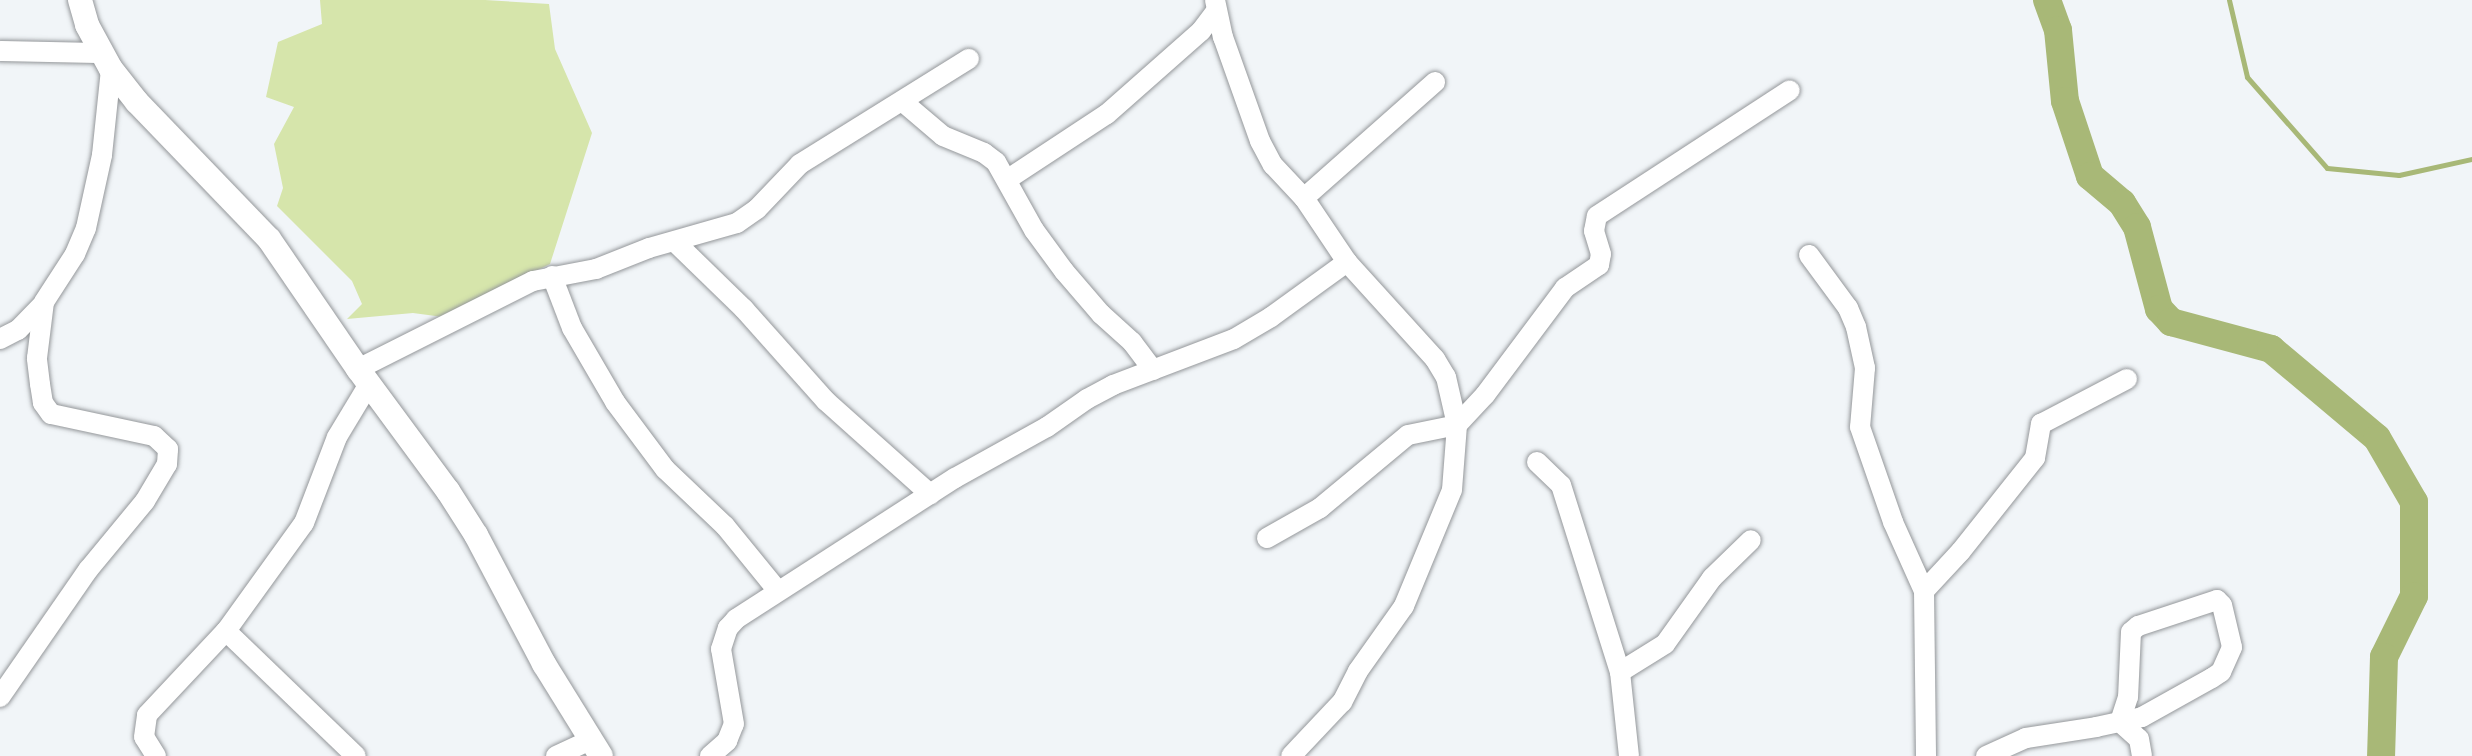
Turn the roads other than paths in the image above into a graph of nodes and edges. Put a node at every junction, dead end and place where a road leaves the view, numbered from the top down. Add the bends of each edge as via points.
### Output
1 (80, 0) edge
2 (1216, 5) edge
3 (0, 51) edge
4 (969, 59) dead end
5 (105, 61) junction
6 (1435, 82) dead end
7 (1790, 90) dead end
8 (903, 102) junction
9 (1008, 179) junction
10 (1304, 198) junction
11 (675, 242) junction
12 (1809, 255) dead end
13 (1347, 262) junction
14 (552, 276) junction
15 (44, 302) junction
16 (0, 339) edge
17 (1153, 370) junction
18 (363, 377) junction
19 (2127, 379) dead end
20 (1457, 425) junction
21 (1537, 462) dead end
22 (930, 494) junction
23 (1267, 538) dead end
24 (1751, 540) dead end
25 (778, 591) junction
26 (1924, 591) junction
27 (226, 631) junction
28 (1620, 672) junction
29 (0, 697) edge
30 (2120, 722) junction
31 (596, 748) edge
32 (156, 756) edge
33 (356, 756) edge
34 (556, 756) edge
35 (710, 756) edge
36 (1291, 756) edge
37 (1629, 756) edge
38 (1926, 756) edge
39 (1986, 756) edge
40 (2142, 756) edge

1 - 5 street
2 - 9 street via 1201,31 1107,114
2 - 10 street via 1260,141 1273,165
3 - 5 street
4 - 8 street
5 - 15 street via 102,155 86,228
5 - 18 street via 137,102 269,239
6 - 10 street
7 - 20 street via 1597,216 1599,265 1565,288
8 - 9 street via 943,136 984,153
8 - 11 street via 800,164 737,223
9 - 17 street via 1034,230 1064,271
10 - 13 street
11 - 14 street via 596,269
11 - 22 street via 826,401
12 - 26 street via 1856,327 1865,368 1860,427
13 - 17 street via 1234,339
13 - 20 street via 1435,359 1446,377
14 - 18 street via 514,289
14 - 25 street via 572,328 615,402 665,469 725,526
15 - 16 street via 30,320
15 - 29 street via 37,358 43,403 51,414 154,436 168,449 167,464
17 - 22 street via 1100,392
18 - 27 street via 304,523
18 - 31 street via 476,535 544,664
19 - 26 street via 2041,424 2035,458
20 - 23 street via 1408,435 1320,508
20 - 36 street via 1452,490 1404,606 1342,702
21 - 28 street via 1561,485
22 - 25 street
24 - 28 street via 1712,578 1665,644
25 - 35 street via 736,619 723,638 734,724 727,741
26 - 38 street
27 - 32 street via 147,715 144,737
27 - 33 street
28 - 37 street
30 - 30 street via 2128,697 2131,632 2217,600 2232,647 2221,672 2142,717
30 - 39 street via 2026,738
30 - 40 street via 2139,739
31 - 34 street

